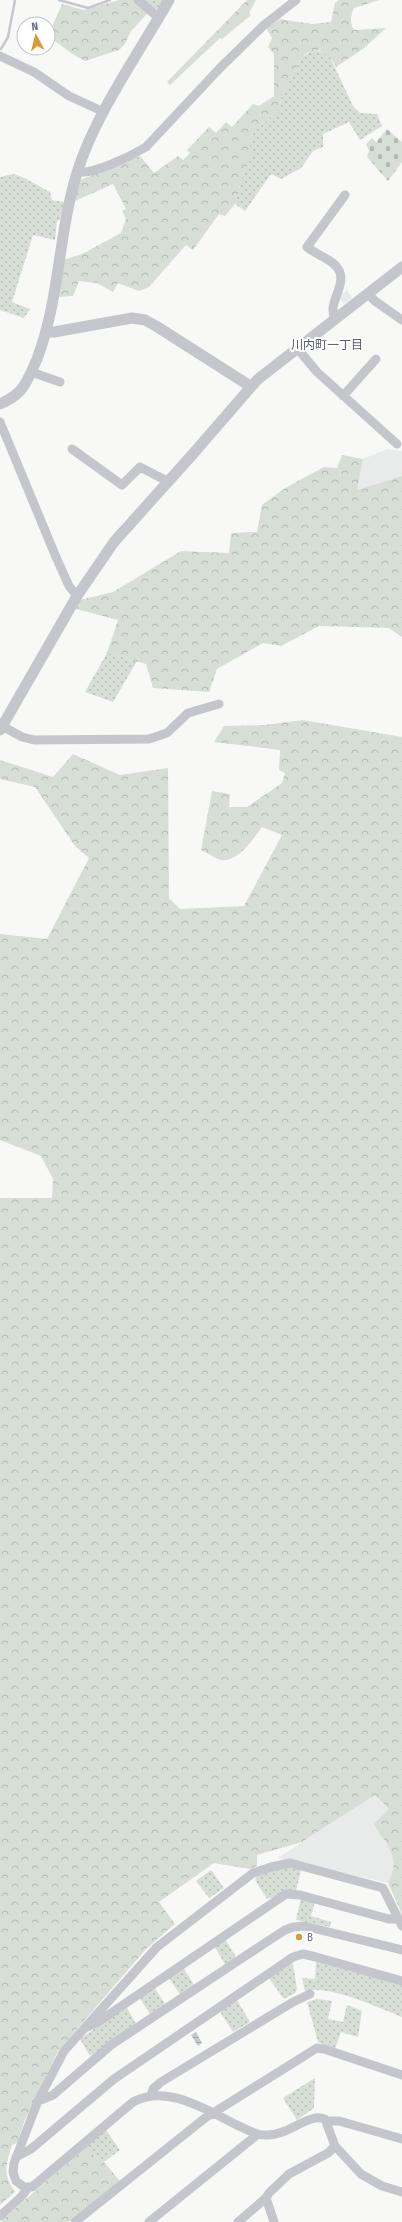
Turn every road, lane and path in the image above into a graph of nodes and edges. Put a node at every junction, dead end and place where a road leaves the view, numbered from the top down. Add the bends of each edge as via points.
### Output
1 (138, 0) edge
2 (169, 0) edge
3 (296, 0) edge
4 (159, 18) junction
5 (0, 56) edge
6 (104, 112) junction
7 (77, 172) junction
8 (345, 195) dead end
9 (402, 266) edge
10 (368, 294) junction
11 (335, 319) junction
12 (402, 320) edge
13 (47, 332) junction
14 (297, 348) junction
15 (376, 359) dead end
16 (31, 372) junction
17 (60, 382) dead end
18 (250, 386) junction
19 (343, 396) junction
20 (0, 404) edge
21 (0, 422) edge
22 (397, 444) dead end
23 (72, 449) dead end
24 (169, 482) junction
25 (77, 596) junction
26 (219, 704) dead end
27 (1, 728) edge
28 (400, 1922) edge
29 (402, 1950) edge
30 (402, 1981) edge
31 (310, 1994) dead end
32 (82, 2029) junction
33 (402, 2075) edge
34 (151, 2095) junction
35 (38, 2100) junction
36 (212, 2113) junction
37 (326, 2121) junction
38 (258, 2134) junction
39 (402, 2139) edge
40 (335, 2146) junction
41 (16, 2157) junction
42 (28, 2188) junction
43 (402, 2192) edge
44 (266, 2198) junction
45 (0, 2216) edge
46 (75, 2222) edge
47 (149, 2222) edge
48 (238, 2222) edge
49 (274, 2222) edge

1 - 4 street
2 - 4 street
3 - 7 street via 264,25 220,68 146,147 90,172
4 - 6 street
5 - 6 street via 34,72 69,96
6 - 7 street
7 - 13 street via 68,208
8 - 11 street via 307,247 338,269 342,285 333,306
9 - 10 street
10 - 11 street
10 - 12 street
11 - 14 street
13 - 16 street
13 - 18 street via 126,319 141,319
14 - 18 street
14 - 19 street via 317,372
15 - 19 street
16 - 17 street
16 - 20 street via 20,391
18 - 24 street
19 - 22 street
21 - 25 street via 53,551 69,586
23 - 24 street via 122,485 140,467
24 - 25 street via 106,552
25 - 27 street
26 - 27 street via 188,713 167,733 149,739 34,740
28 - 32 street via 300,1895 286,1894 98,2022
28 - 32 street via 383,1888 290,1863 262,1869 235,1886 157,1947
29 - 35 street via 304,1926 293,1926 111,2045 53,2094
30 - 41 street via 316,1956 304,1954 293,1957 114,2079 31,2149
31 - 34 street via 161,2082 153,2089
32 - 35 street via 61,2055
33 - 36 street via 317,2048
34 - 36 street via 178,2099
34 - 42 street via 133,2102 39,2182
35 - 41 street
36 - 38 street
36 - 46 street
37 - 38 street via 320,2117 311,2118 282,2133 270,2136
37 - 39 street via 339,2120
37 - 40 street
38 - 47 street
40 - 43 street via 361,2174 382,2186
40 - 44 street via 328,2153 289,2174
41 - 42 street via 14,2177 20,2186
42 - 45 street
44 - 48 street
44 - 49 street

